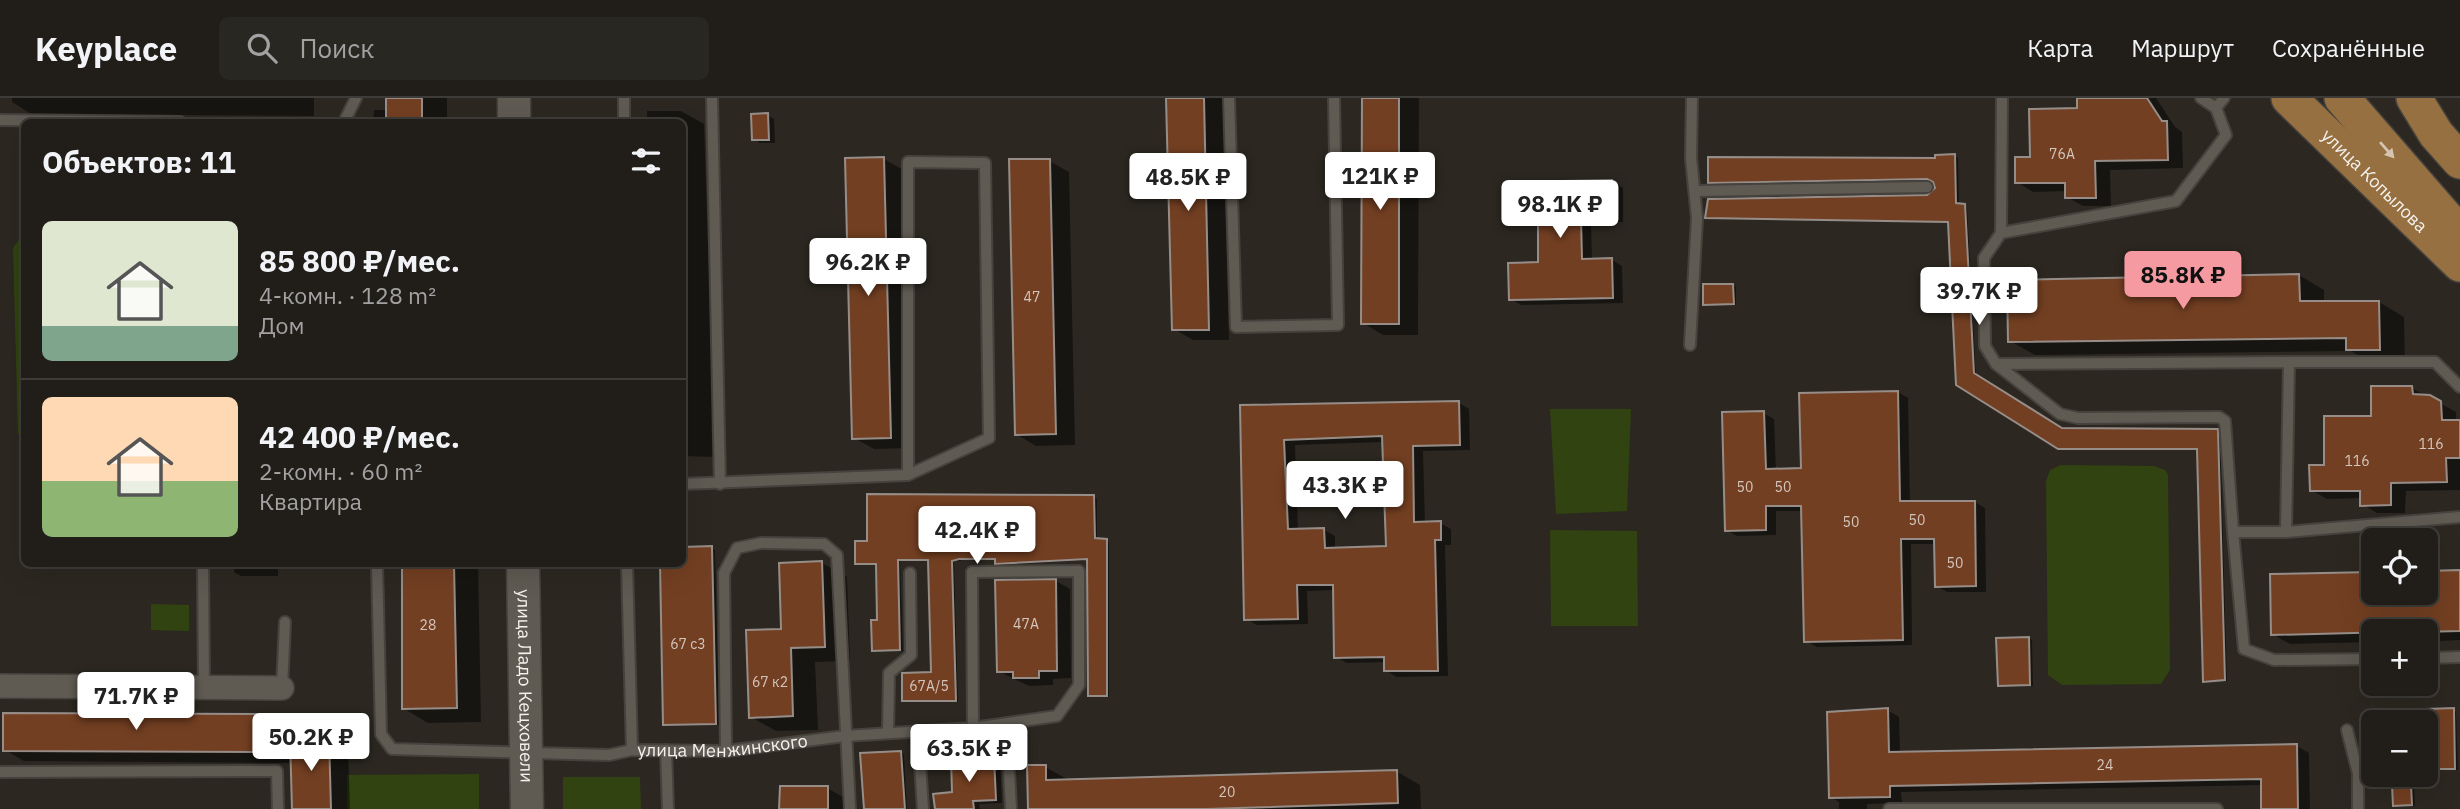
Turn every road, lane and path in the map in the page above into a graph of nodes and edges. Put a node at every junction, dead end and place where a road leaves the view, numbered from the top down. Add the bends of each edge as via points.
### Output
1 (356, 98) edge
2 (514, 98) edge
3 (624, 98) edge
4 (712, 98) edge
5 (1229, 98) edge
6 (1334, 98) edge
7 (1692, 98) edge
8 (2002, 98) edge
9 (2201, 98) edge
10 (2224, 98) edge
11 (2289, 98) edge
12 (2342, 98) edge
13 (2414, 98) edge
14 (2216, 108) junction
15 (346, 119) edge
16 (514, 119) edge
17 (624, 119) edge
18 (0, 120) edge
19 (21, 120) edge
20 (2460, 161) edge
21 (1927, 187) dead end
22 (1697, 191) junction
23 (2001, 233) junction
24 (2460, 234) edge
25 (2460, 264) edge
26 (1690, 345) dead end
27 (2289, 362) junction
28 (1996, 364) junction
29 (2460, 387) edge
30 (908, 475) junction
31 (686, 484) edge
32 (720, 484) junction
33 (2460, 517) edge
34 (2233, 531) junction
35 (2286, 532) junction
36 (203, 567) edge
37 (377, 567) edge
38 (523, 567) edge
39 (627, 567) edge
40 (910, 573) dead end
41 (285, 622) dead end
42 (2460, 657) edge
43 (2438, 658) edge
44 (2361, 659) edge
45 (0, 686) edge
46 (204, 688) junction
47 (282, 688) joint
48 (973, 728) junction
49 (2347, 730) dead end
50 (918, 731) junction
51 (888, 733) junction
52 (845, 736) junction
53 (632, 750) junction
54 (666, 750) junction
55 (726, 751) junction
56 (527, 754) junction
57 (0, 772) edge
58 (1009, 772) dead end
59 (2361, 772) edge
60 (2358, 773) junction
61 (278, 809) edge
62 (527, 809) edge
63 (668, 809) edge
64 (850, 809) edge
65 (923, 809) edge
66 (1012, 809) edge
67 (1889, 809) edge
68 (1906, 809) edge
69 (2217, 809) edge
70 (2358, 809) edge

1 - 15 lane
2 - 16 main road
3 - 17 lane
4 - 32 lane
5 - 6 lane via 1236,327 1338,326
7 - 22 lane via 1691,158
8 - 23 lane
9 - 14 lane
10 - 14 lane
11 - 25 main road, улица Копылова
12 -> 24 main road
13 - 20 main road
14 - 23 lane via 2227,135 2176,201
18 - 19 lane
21 - 22 lane
22 - 26 lane
23 - 28 lane via 1984,258 1985,346
27 - 28 lane
27 - 29 lane via 2435,362
27 - 35 lane
28 - 34 lane via 2060,414 2078,418 2219,417 2225,421
30 - 30 lane via 989,438 985,163 908,162
30 - 32 lane
31 - 32 lane
33 - 35 lane
34 - 35 lane
34 - 44 lane via 2244,649 2274,660
36 - 46 lane
37 - 56 lane, улица Менжинского via 382,734 392,749
38 - 56 main road, улица Ладо Кецховели
39 - 53 lane
40 - 51 lane via 911,655 889,673
41 - 47 lane
42 - 43 lane
45 - 46 street
46 - 47 street
48 - 48 lane, улица Менжинского via 972,572 1079,571 1079,685 1057,716
48 - 50 lane, улица Менжинского
49 - 60 lane
50 - 51 lane, улица Менжинского
50 - 65 lane
51 - 52 lane, улица Менжинского
52 - 55 lane, улица Менжинского
52 - 55 lane via 837,555 824,544 761,543 737,548 724,573
52 - 64 lane
53 - 54 lane, улица Менжинского
53 - 56 lane, улица Менжинского via 609,755
54 - 55 lane, улица Менжинского
54 - 63 lane
56 - 62 main road, улица Ладо Кецховели
57 - 61 lane via 277,771
58 - 66 lane
59 - 60 lane
60 - 70 lane
67 - 68 lane
68 - 69 lane

